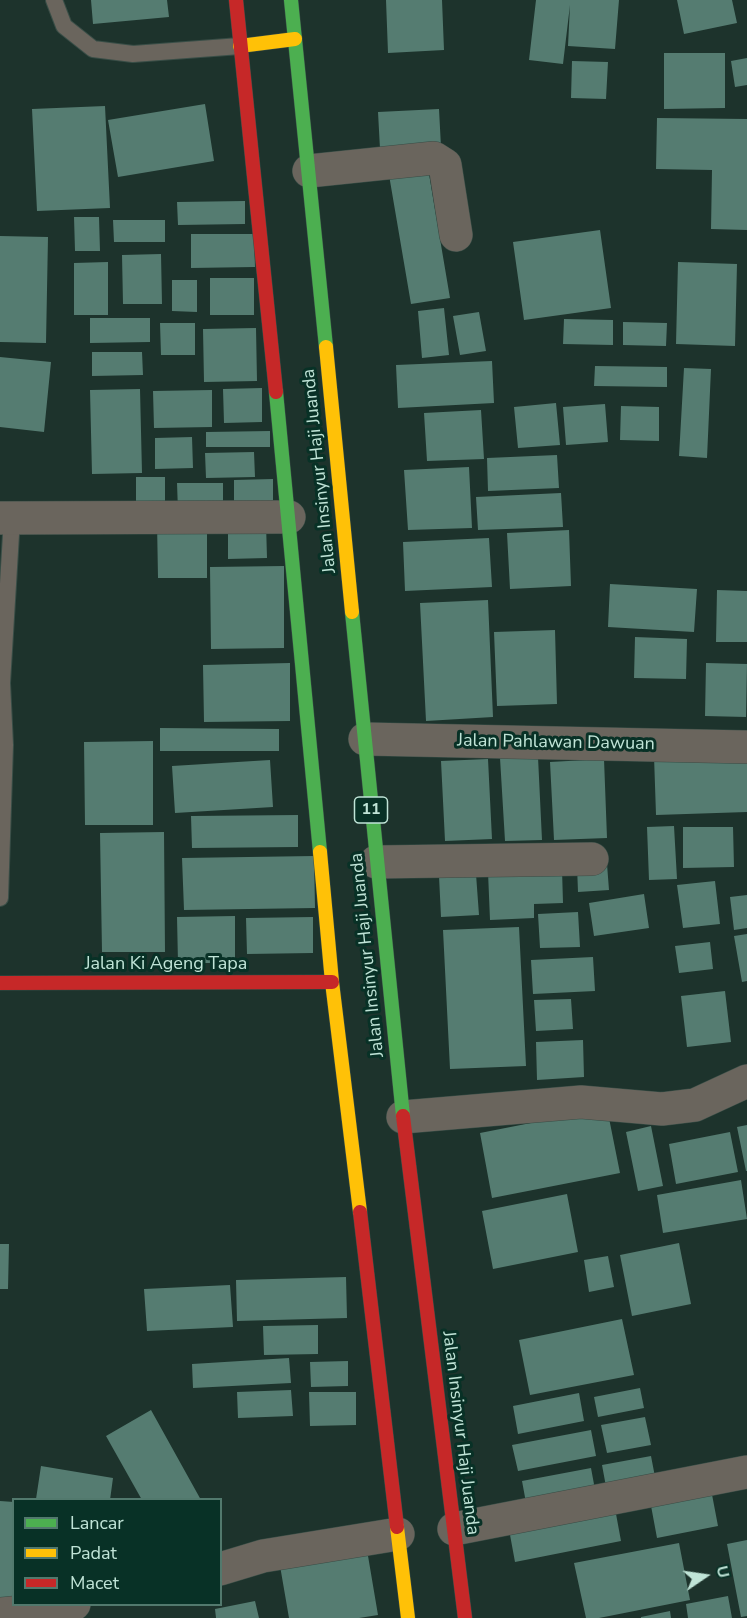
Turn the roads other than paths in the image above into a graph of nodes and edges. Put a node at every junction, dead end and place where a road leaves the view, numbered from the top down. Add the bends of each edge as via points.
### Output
1 (54, 0) edge
2 (236, 0) edge
3 (291, 0) edge
4 (295, 39) junction
5 (240, 45) junction
6 (309, 171) junction
7 (456, 235) dead end
8 (289, 517) junction
9 (6, 518) edge
10 (365, 739) junction
11 (747, 747) edge
12 (592, 859) dead end
13 (376, 862) junction
14 (0, 898) edge
15 (332, 982) junction
16 (0, 983) edge
17 (747, 1081) edge
18 (403, 1117) junction
19 (747, 1472) edge
20 (454, 1528) junction
21 (398, 1534) junction
22 (222, 1568) edge
23 (68, 1606) edge
24 (0, 1614) edge
25 (408, 1618) edge
26 (465, 1618) edge

1 - 5 lane via 64,26 93,49 133,54
2 - 5 main road, Jalan Insinyur Haji Juanda
3 - 4 main road, Jalan Insinyur Haji Juanda / 11
4 - 5 main road
4 - 6 main road, Jalan Insinyur Haji Juanda / 11
5 - 8 main road, Jalan Insinyur Haji Juanda
6 - 7 street via 434,158 445,165
6 - 10 main road, Jalan Insinyur Haji Juanda / 11
8 - 9 street
8 - 15 main road, Jalan Insinyur Haji Juanda
9 - 14 lane
10 - 11 street, Jalan Pahlawan Dawuan
10 - 13 main road, Jalan Insinyur Haji Juanda / 11
12 - 13 street
13 - 18 main road, Jalan Insinyur Haji Juanda / 11
15 - 16 main road, Jalan Ki Ageng Tapa
15 - 21 main road, Jalan Insinyur Haji Juanda
17 - 18 street via 695,1105 662,1109 581,1102
18 - 20 main road, Jalan Insinyur Haji Juanda / 11
19 - 20 street
20 - 26 main road, Jalan Insinyur Haji Juanda / 11
21 - 22 street via 263,1556
21 - 25 main road, Jalan Insinyur Haji Juanda
23 - 24 street

